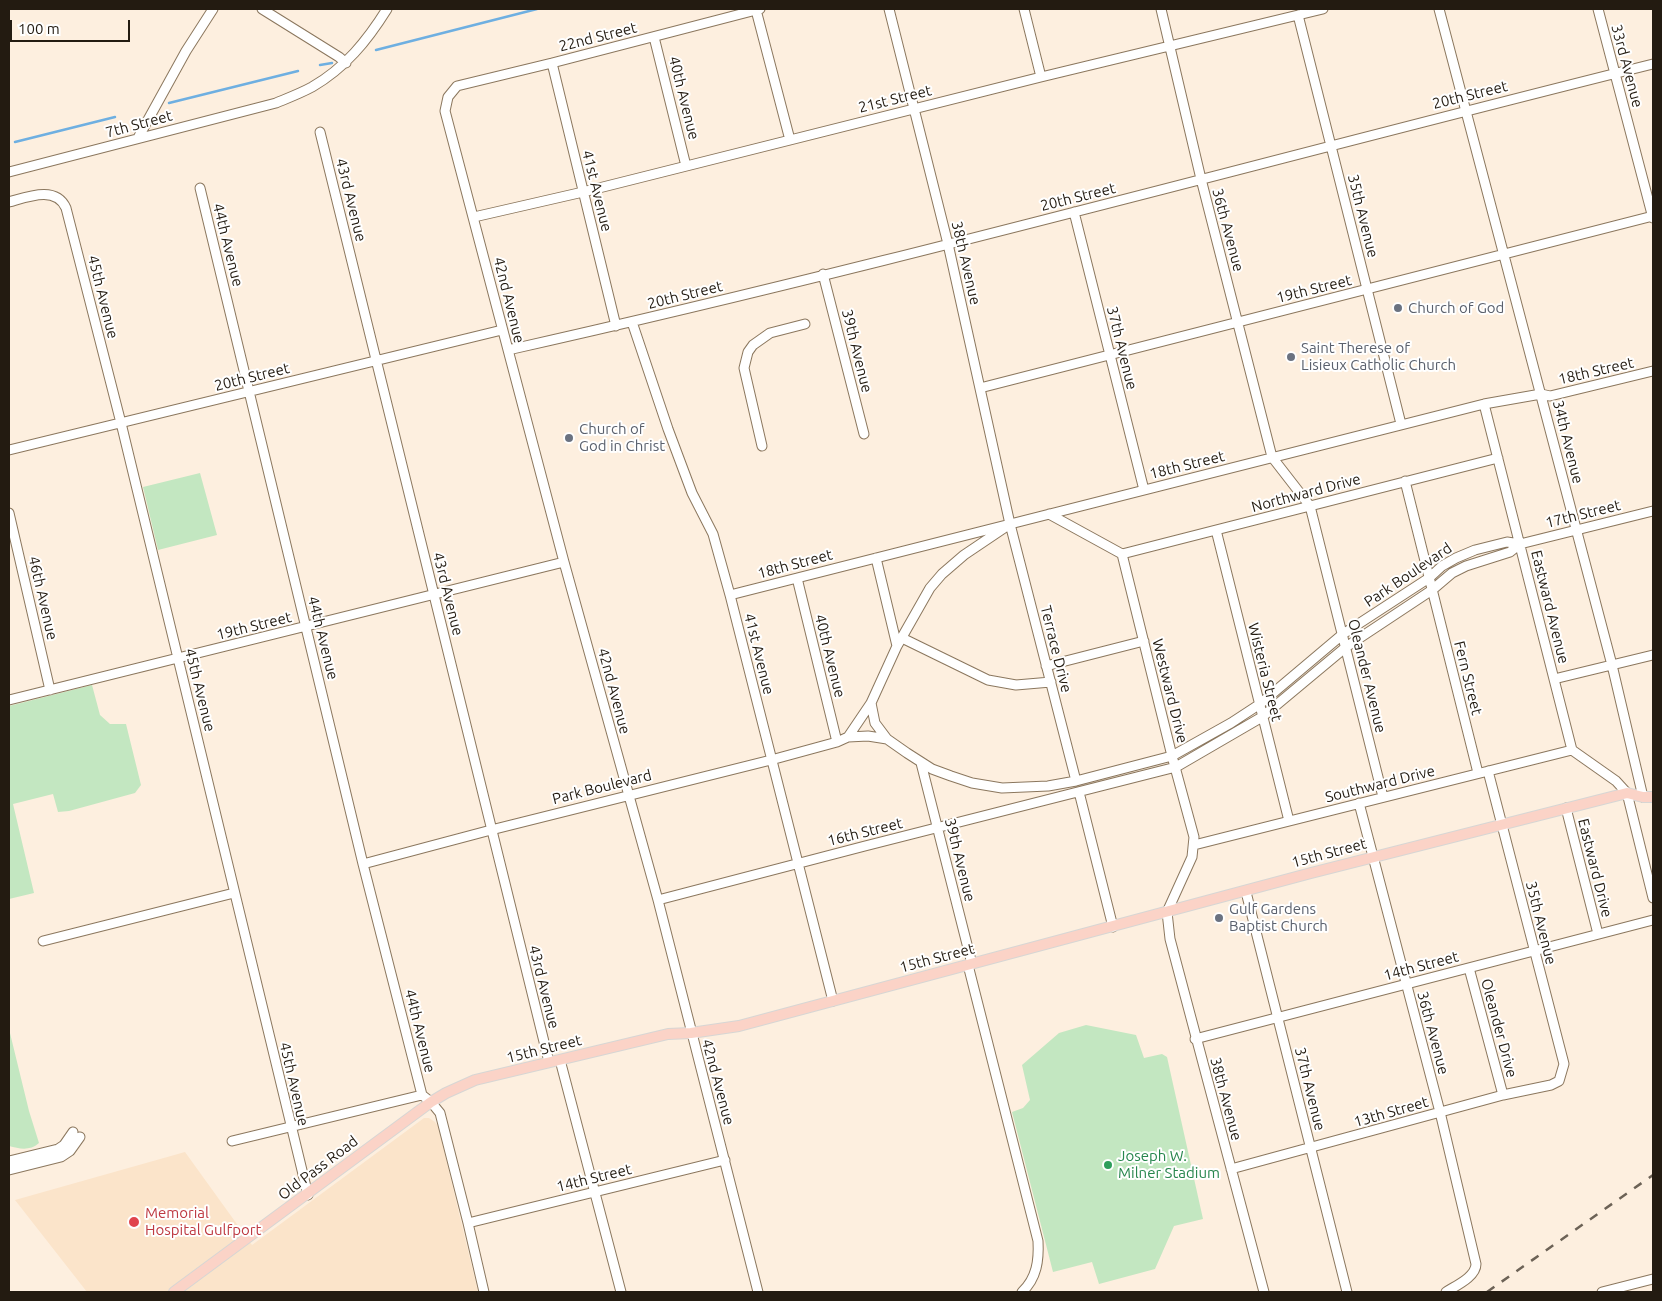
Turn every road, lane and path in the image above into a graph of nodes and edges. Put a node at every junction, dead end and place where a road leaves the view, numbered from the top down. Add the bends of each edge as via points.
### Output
1 (213, 9) edge
2 (262, 9) edge
3 (388, 9) edge
4 (758, 9) edge
5 (889, 9) edge
6 (1024, 9) edge
7 (1160, 9) edge
8 (1323, 9) edge
9 (1439, 9) edge
10 (1598, 9) edge
11 (1298, 15) junction
12 (654, 37) junction
13 (1170, 46) junction
14 (346, 63) junction
15 (552, 63) junction
16 (1653, 64) edge
17 (1614, 74) junction
18 (1041, 77) junction
19 (448, 97) joint
20 (914, 108) junction
21 (1465, 111) junction
22 (320, 132) dead end
23 (138, 138) junction
24 (790, 140) junction
25 (1330, 146) junction
26 (686, 166) junction
27 (9, 172) edge
28 (1201, 179) junction
29 (200, 188) dead end
30 (582, 192) junction
31 (9, 202) edge
32 (1074, 212) junction
33 (474, 217) junction
34 (1653, 217) edge
35 (948, 244) junction
36 (1504, 254) junction
37 (824, 274) junction
38 (1368, 290) junction
39 (1238, 321) junction
40 (632, 322) junction
41 (805, 324) dead end
42 (616, 326) junction
43 (502, 330) junction
44 (508, 350) junction
45 (1110, 355) junction
46 (377, 360) junction
47 (1653, 371) edge
48 (980, 388) junction
49 (249, 392) junction
50 (1541, 394) junction
51 (1484, 404) junction
52 (121, 423) junction
53 (1402, 424) junction
54 (864, 434) dead end
55 (762, 446) dead end
56 (9, 450) edge
57 (1272, 457) junction
58 (1498, 458) junction
59 (1404, 481) junction
60 (1144, 490) junction
61 (1310, 506) junction
62 (1653, 511) edge
63 (9, 512) edge
64 (1049, 514) junction
65 (1010, 524) junction
66 (1216, 530) junction
67 (1576, 530) junction
68 (1520, 544) junction
69 (1122, 554) junction
70 (876, 558) junction
71 (564, 562) junction
72 (797, 578) junction
73 (1429, 578) junction
74 (1432, 590) junction
75 (434, 594) junction
76 (730, 595) junction
77 (307, 627) junction
78 (1343, 634) junction
79 (902, 638) junction
80 (1144, 641) junction
81 (897, 646) junction
82 (1346, 647) junction
83 (1653, 655) edge
84 (178, 658) junction
85 (1612, 665) junction
86 (1046, 666) junction
87 (1554, 679) junction
88 (1051, 682) junction
89 (50, 690) junction
90 (9, 700) edge
91 (871, 703) junction
92 (1260, 704) junction
93 (1262, 717) junction
94 (848, 737) junction
95 (887, 739) junction
96 (837, 742) junction
97 (1572, 750) junction
98 (1172, 756) junction
99 (771, 760) junction
100 (921, 763) junction
101 (1176, 767) junction
102 (1488, 771) junction
103 (1478, 773) junction
104 (1076, 781) junction
105 (1079, 792) junction
106 (1627, 793) junction
107 (629, 795) junction
108 (1383, 797) junction
109 (1648, 797) edge
110 (1359, 803) junction
111 (1025, 805) junction
112 (1566, 808) junction
113 (1289, 821) junction
114 (1502, 824) junction
115 (937, 827) junction
116 (491, 830) junction
117 (1194, 845) junction
118 (1373, 857) junction
119 (363, 864) junction
120 (798, 864) junction
121 (1246, 892) junction
122 (234, 893) junction
123 (1653, 898) edge
124 (658, 900) junction
125 (1167, 912) junction
126 (1653, 920) edge
127 (1113, 927) junction
128 (1598, 934) junction
129 (43, 941) dead end
130 (1533, 951) junction
131 (970, 965) junction
132 (1469, 968) junction
133 (1406, 984) junction
134 (833, 1001) junction
135 (1278, 1018) junction
136 (691, 1033) junction
137 (1195, 1039) junction
138 (560, 1060) junction
139 (549, 1062) junction
140 (1559, 1081) joint
141 (422, 1095) junction
142 (1502, 1095) junction
143 (431, 1102) junction
144 (1440, 1112) junction
145 (290, 1126) junction
146 (232, 1141) dead end
147 (1311, 1148) junction
148 (725, 1160) junction
149 (9, 1161) edge
150 (9, 1170) edge
151 (1231, 1170) junction
152 (595, 1192) junction
153 (308, 1195) junction
154 (468, 1223) junction
155 (1653, 1279) edge
156 (174, 1292) edge
157 (484, 1292) edge
158 (621, 1292) edge
159 (755, 1292) edge
160 (1022, 1292) edge
161 (1264, 1292) edge
162 (1347, 1292) edge
163 (1446, 1292) edge
164 (1602, 1292) edge

1 - 23 street
2 - 14 street
3 - 14 street, 7th Street via 361,48
4 - 12 street, 22nd Street
4 - 24 street
5 - 20 street, 38th Avenue
6 - 18 street
7 - 13 street, 36th Avenue
8 - 11 street, 21st Street
9 - 21 street, 34th Avenue
10 - 17 street, 33rd Avenue
11 - 13 street, 21st Street
11 - 25 street, 35th Avenue
12 - 15 street, 22nd Street
12 - 26 street, 40th Avenue
13 - 18 street, 21st Street
13 - 28 street, 36th Avenue
14 - 23 street, 7th Street via 311,88 276,103
15 - 19 street, 22nd Street via 457,86
15 - 30 street, 41st Avenue
16 - 17 street, 20th Street
17 - 21 street, 20th Street
17 - 34 street, 33rd Avenue
18 - 20 street, 21st Street
19 - 33 street, 42nd Avenue via 445,111
20 - 24 street, 21st Street
20 - 35 street, 38th Avenue
21 - 25 street, 20th Street
21 - 36 street, 34th Avenue
22 - 46 street, 43rd Avenue
23 - 27 street, 7th Street
24 - 26 street, 21st Street
25 - 28 street, 20th Street
25 - 38 street, 35th Avenue
26 - 30 street, 21st Street
28 - 32 street, 20th Street
28 - 39 street, 36th Avenue
29 - 49 street, 44th Avenue
30 - 33 street, 21st Street
30 - 42 street, 41st Avenue
31 - 52 street, 45th Avenue via 44,194 60,199 66,208
32 - 35 street, 20th Street
32 - 45 street, 37th Avenue
33 - 43 street, 42nd Avenue
34 - 36 street, 19th Street
35 - 37 street, 20th Street
35 - 48 street, 38th Avenue
36 - 38 street, 19th Street
36 - 50 street, 34th Avenue
37 - 40 street, 20th Street
37 - 54 street, 39th Avenue
38 - 39 street, 19th Street
38 - 53 street, 35th Avenue
39 - 45 street, 19th Street
39 - 57 street, 36th Avenue
40 - 42 street, 20th Street
40 - 76 street, 41st Avenue via 688,484 713,534
41 - 55 street via 770,333 748,352 744,368
42 - 44 street, 20th Street
43 - 44 street, 42nd Avenue
43 - 46 street, 20th Street
44 - 71 street, 42nd Avenue
45 - 48 street, 19th Street
45 - 60 street, 37th Avenue
46 - 49 street, 20th Street
46 - 75 street, 43rd Avenue
47 - 50 street, 18th Street via 1550,396
48 - 65 street, 38th Avenue
49 - 52 street, 20th Street
49 - 77 street, 44th Avenue
50 - 51 street, 18th Street
50 - 67 street, 34th Avenue
51 - 53 street, 18th Street
51 - 58 street, Eastward Avenue
52 - 56 street, 20th Street
52 - 84 street, 45th Avenue
53 - 57 street, 18th Street
57 - 60 street, 18th Street
57 - 61 street, Oleander Avenue
58 - 59 street, Northward Drive
58 - 68 street, Eastward Avenue
59 - 61 street, Northward Drive
59 - 73 street
60 - 64 street, 18th Street
61 - 66 street, Northward Drive
61 - 78 street, Oleander Avenue
62 - 67 street, 17th Street
63 - 89 street, 46th Avenue
64 - 65 street, 18th Street
64 - 69 street
65 - 70 street, 18th Street
65 - 79 street via 942,574
65 - 86 street, Terrace Drive
66 - 69 street, Northward Drive
66 - 92 street, Wisteria Street
67 - 68 street, 17th Street
67 - 85 street, 34th Avenue
68 - 73 street, Park Boulevard via 1507,542 1465,554 1442,566
68 - 74 street, Park Boulevard via 1510,552 1458,570
68 - 87 street, Eastward Avenue
69 - 80 street, Westward Drive
70 - 72 street, 18th Street
70 - 81 street
71 - 75 street, 19th Street
71 - 107 street, 42nd Avenue
72 - 76 street, 18th Street
72 - 96 street, 40th Avenue
73 - 74 street, Fern Street
73 - 78 street, Park Boulevard
74 - 82 street, Park Boulevard
74 - 103 street, Fern Street
75 - 77 street, 19th Street
75 - 116 street, 43rd Avenue
76 - 99 street, 41st Avenue
77 - 84 street, 19th Street
77 - 119 street, 44th Avenue
78 - 82 street, Oleander Avenue
78 - 92 street, Park Boulevard
79 - 81 street
79 - 88 street via 988,680 1016,685
80 - 86 street
80 - 98 street, Westward Drive
81 - 91 street
82 - 93 street, Park Boulevard
82 - 108 street, Oleander Avenue
83 - 85 street
84 - 89 street, 19th Street
84 - 122 street, 45th Avenue
85 - 87 street
85 - 109 street, 34th Avenue
86 - 88 street, Terrace Drive
87 - 97 street, Eastward Avenue
88 - 104 street, Terrace Drive
89 - 90 street, 19th Street
91 - 94 street
91 - 95 street, Park Boulevard via 875,723
92 - 93 street, Wisteria Street
92 - 98 street, Park Boulevard
93 - 101 street, Park Boulevard
93 - 113 street, Wisteria Street
94 - 95 street, Park Boulevard
94 - 96 street, Park Boulevard
95 - 100 street, Park Boulevard
96 - 99 street, Park Boulevard
97 - 102 street, Southward Drive
97 - 106 street via 1616,781
98 - 101 street, Westward Drive
98 - 104 street, Park Boulevard
99 - 107 street, Park Boulevard
99 - 120 street, 41st Avenue
100 - 104 street, Park Boulevard via 986,786 1025,788
100 - 115 street, 39th Avenue
101 - 105 street, Park Boulevard
101 - 117 street, Westward Drive
102 - 103 street, Southward Drive
102 - 114 street, 35th Avenue
103 - 108 street, Southward Drive
104 - 111 street
105 - 111 street, 16th Street
105 - 127 street
106 - 109 main road, 15th Street
106 - 112 main road, 15th Street
106 - 123 street
107 - 116 street, Park Boulevard
107 - 124 street, 42nd Avenue
108 - 110 street, Southward Drive
110 - 113 street, Southward Drive
110 - 118 street, 36th Avenue
111 - 115 street, 16th Street
112 - 114 main road, 15th Street
112 - 128 street, Eastward Drive
113 - 117 street, Southward Drive
114 - 118 main road, 15th Street
114 - 130 street, 35th Avenue
115 - 120 street, 16th Street
115 - 131 street, 39th Avenue
116 - 119 street, Park Boulevard
116 - 139 street, 43rd Avenue
117 - 125 street, Westward Drive via 1192,857
118 - 121 main road, 15th Street
118 - 133 street, 36th Avenue
119 - 141 street, 44th Avenue
120 - 124 street, 16th Street
120 - 134 street, 41st Avenue
121 - 125 main road, 15th Street
121 - 135 street, 37th Avenue
122 - 129 street
122 - 145 street, 45th Avenue
124 - 136 street, 42nd Avenue
125 - 127 main road, 15th Street
125 - 137 street, 38th Avenue via 1170,939
126 - 128 street, 14th Street
127 - 131 main road, 15th Street
128 - 130 street, 14th Street
130 - 132 street, 14th Street
130 - 140 street, 35th Avenue via 1564,1064
131 - 134 main road, 15th Street
131 - 160 street, 39th Avenue via 1038,1241 1035,1273
132 - 133 street, 14th Street
132 - 142 street, Oleander Drive
133 - 135 street, 14th Street
133 - 144 street, 36th Avenue
134 - 136 main road, 15th Street via 739,1026
135 - 137 street, 14th Street
135 - 147 street, 37th Avenue
136 - 138 main road, 15th Street via 668,1034
136 - 148 street, 42nd Avenue
137 - 151 street, 38th Avenue
138 - 139 main road, 15th Street
138 - 152 street
139 - 143 main road, 15th Street via 476,1080
140 - 142 street, 13th Street
141 - 143 street
141 - 145 street
142 - 144 street, 13th Street
143 - 153 main road, Old Pass Road
143 - 154 street via 440,1113
144 - 147 street, 13th Street
144 - 163 street, 36th Avenue via 1476,1264 1475,1271
145 - 146 street
145 - 153 street, 45th Avenue
147 - 151 street, 13th Street
147 - 162 street, 37th Avenue
148 - 152 street, 14th Street
148 - 159 street, 42nd Avenue
149 - 150 street via 58,1149 77,1135 70,1151 61,1157
151 - 161 street, 38th Avenue
152 - 154 street, 14th Street
152 - 158 street
153 - 156 main road, Old Pass Road
154 - 157 street
155 - 164 street

